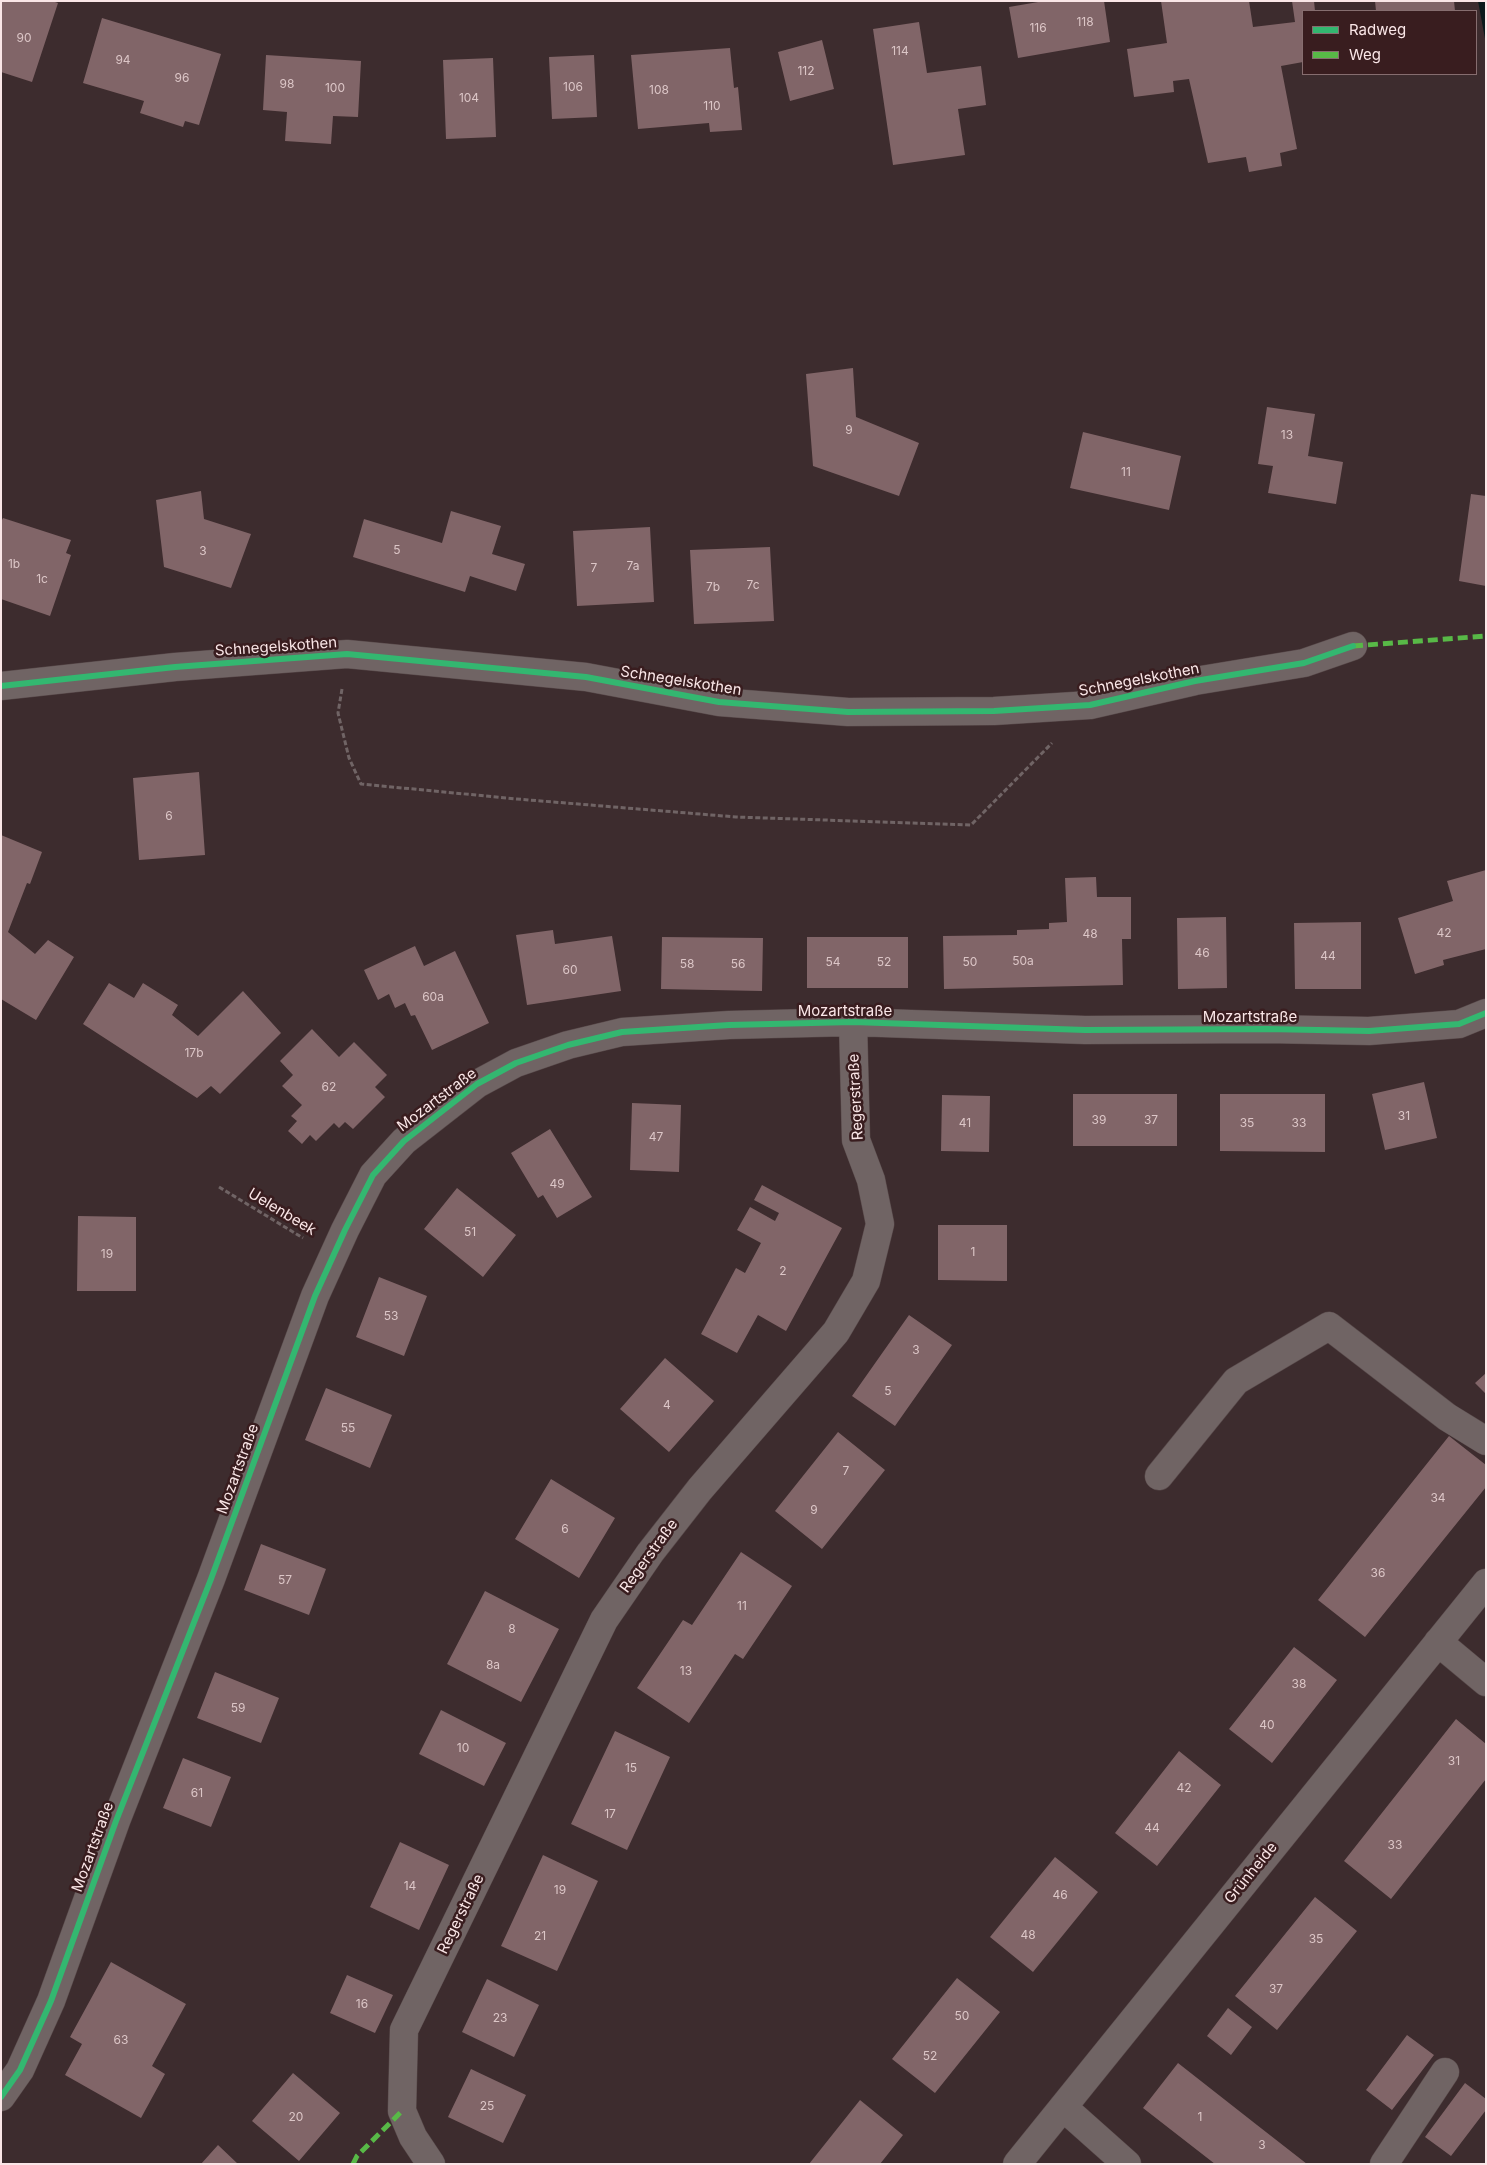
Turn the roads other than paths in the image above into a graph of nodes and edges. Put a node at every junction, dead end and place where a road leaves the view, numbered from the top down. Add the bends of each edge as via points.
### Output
1 (1353, 646) dead end
2 (1, 686) edge
3 (1486, 1013) edge
4 (853, 1022) junction
5 (1486, 1441) edge
6 (1159, 1476) dead end
7 (1486, 1583) edge
8 (1438, 1642) junction
9 (1486, 1682) edge
10 (1445, 2072) dead end
11 (1, 2097) edge
12 (1063, 2107) junction
13 (431, 2164) edge
14 (1017, 2164) edge
15 (1128, 2164) edge
16 (1384, 2164) edge

1 - 2 street, Schnegelskothen via 1304,663 1195,681 1090,705 994,711 848,712 719,702 586,677 347,654 175,667
3 - 4 street, Mozartstraße via 1459,1024 1369,1031 1085,1030
4 - 11 street, Mozartstraße via 622,1032 568,1044 516,1063 477,1084 404,1141 373,1175 315,1296 50,2001 20,2070
4 - 13 street, Regerstraße via 856,1140 880,1224 866,1282 836,1332 700,1489 604,1620 404,2030 402,2111 413,2137
5 - 6 street via 1447,1417 1329,1326 1236,1381
7 - 8 street, Grünheide
8 - 9 street
8 - 12 street, Grünheide
10 - 16 street
12 - 14 street, Grünheide
12 - 15 street

